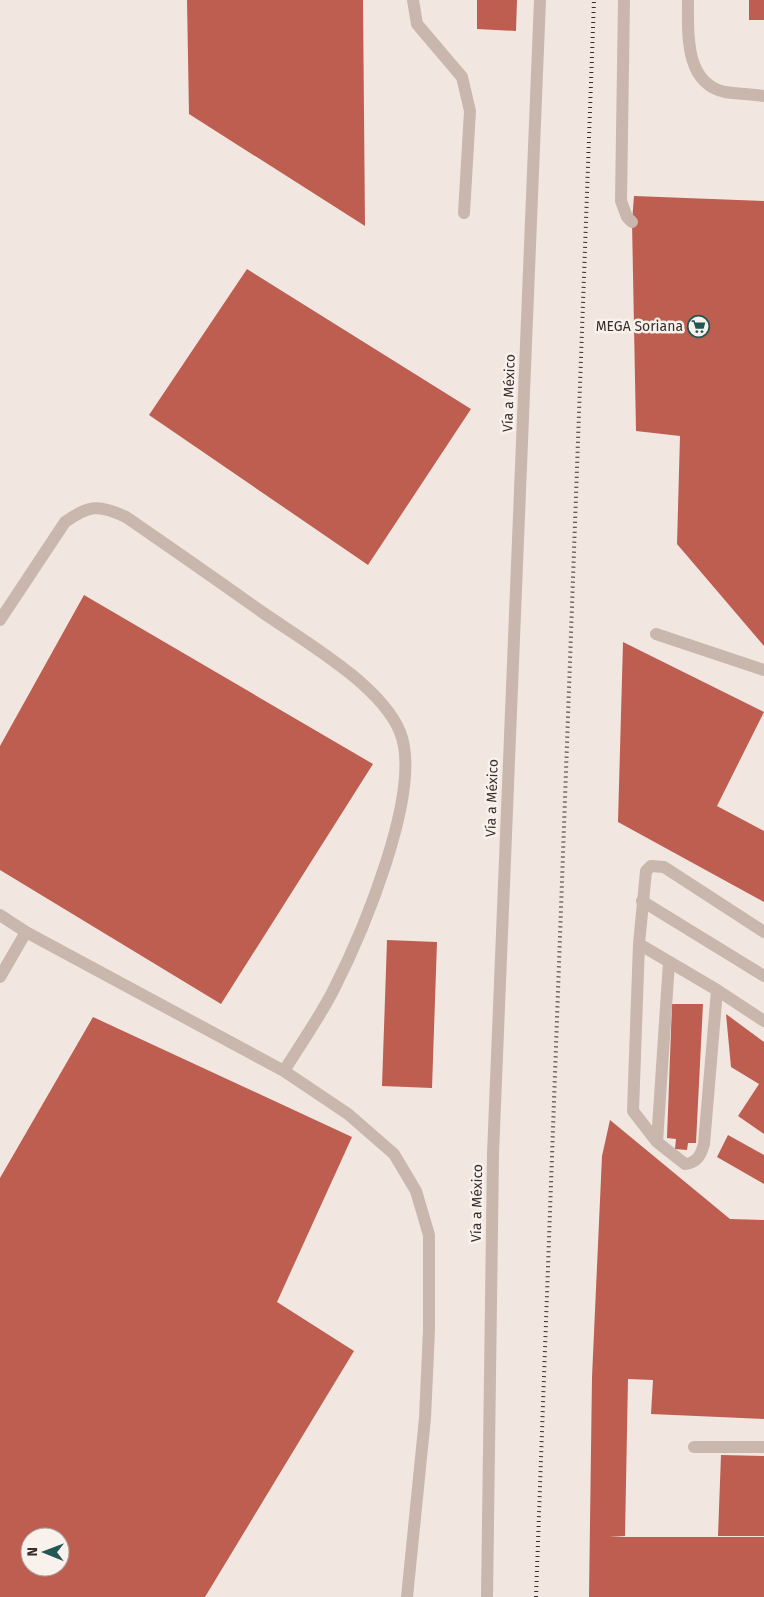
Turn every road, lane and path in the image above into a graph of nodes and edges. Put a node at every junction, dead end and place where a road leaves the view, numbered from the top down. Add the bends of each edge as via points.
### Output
1 (413, 0) edge
2 (540, 0) edge
3 (624, 0) edge
4 (688, 0) edge
5 (764, 96) edge
6 (464, 213) dead end
7 (632, 222) dead end
8 (0, 620) edge
9 (656, 634) dead end
10 (764, 670) edge
11 (642, 900) junction
12 (0, 915) edge
13 (26, 932) junction
14 (764, 932) edge
15 (639, 944) junction
16 (670, 962) junction
17 (764, 976) edge
18 (0, 977) edge
19 (717, 990) junction
20 (764, 1021) edge
21 (284, 1071) junction
22 (656, 1142) junction
23 (694, 1447) dead end
24 (764, 1447) edge
25 (407, 1597) edge
26 (487, 1597) edge

1 - 6 street via 417,24 462,77 470,112
2 - 26 street, Vía a México via 493,1154
3 - 7 street via 621,200
4 - 5 street via 688,42 696,70 714,88
8 - 21 street via 65,522 93,507 108,508 126,517 344,669 383,704 401,733 406,768 402,807 363,927 332,992
9 - 10 street
11 - 14 street via 646,871 651,866 664,866
11 - 15 street
11 - 17 street
12 - 13 street
13 - 18 street
13 - 21 street
15 - 16 street
15 - 22 street via 632,1105 635,1117
16 - 19 street
16 - 22 street
19 - 20 street
19 - 22 street via 701,1153 694,1162 685,1164
21 - 25 street via 348,1114 394,1154 416,1191 430,1235 425,1418
23 - 24 street

